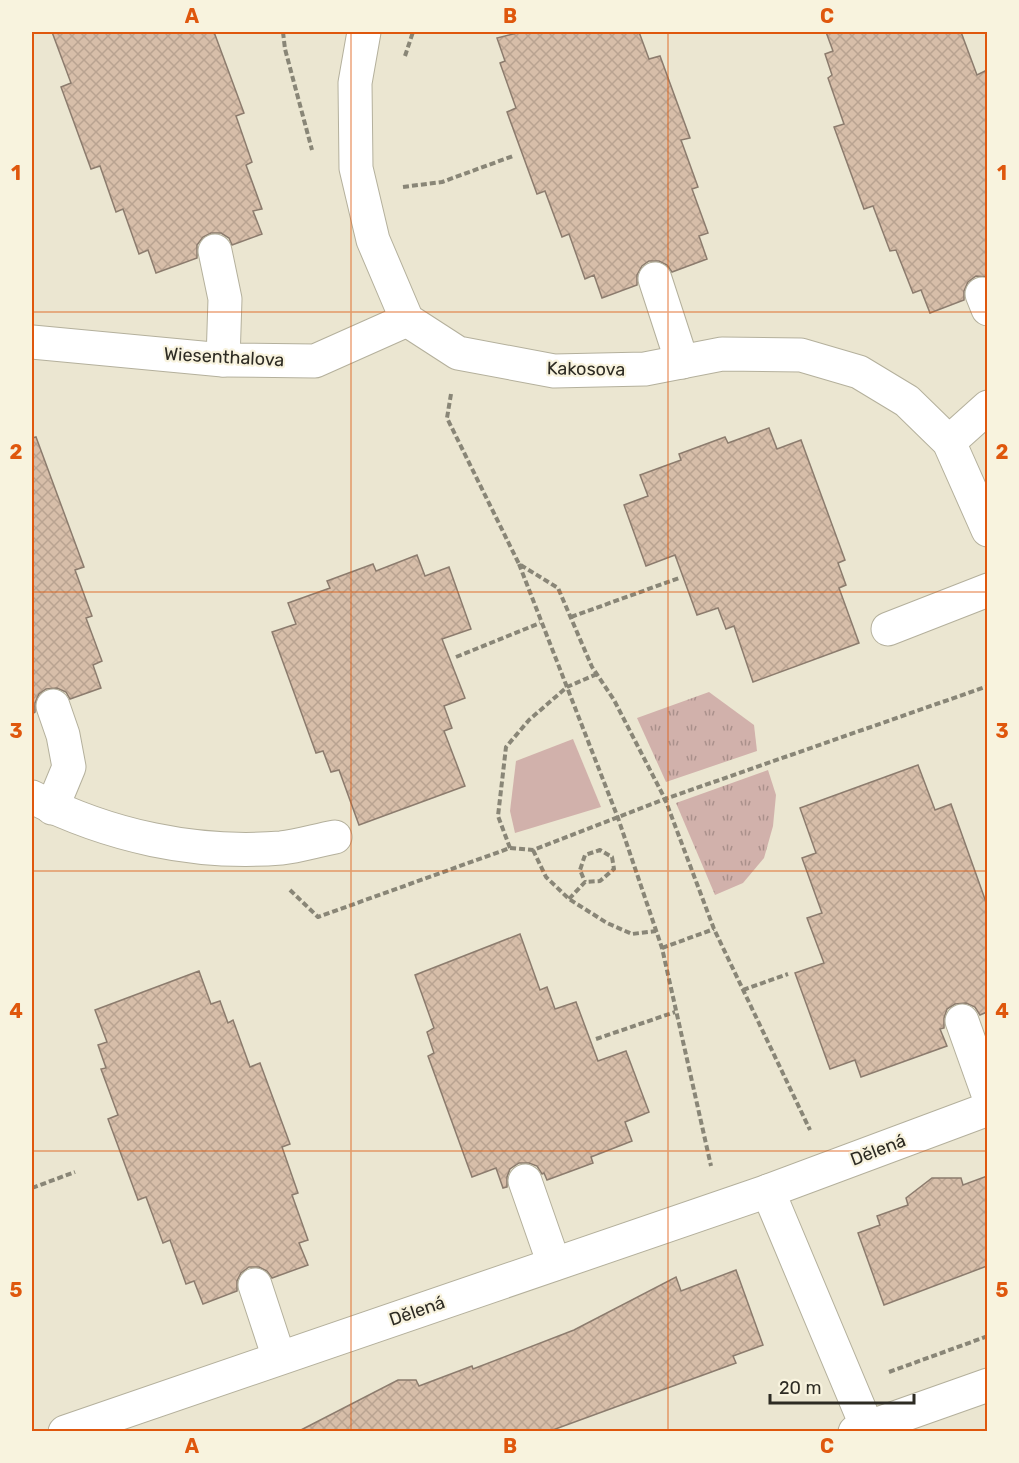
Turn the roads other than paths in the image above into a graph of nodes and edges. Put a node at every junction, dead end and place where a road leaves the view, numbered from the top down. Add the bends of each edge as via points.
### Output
1 (364, 32) edge
2 (215, 251) dead end
3 (655, 279) dead end
4 (407, 320) junction
5 (32, 342) edge
6 (223, 360) junction
7 (682, 362) junction
8 (987, 407) edge
9 (949, 442) junction
10 (987, 530) edge
11 (987, 590) edge
12 (888, 628) dead end
13 (53, 706) dead end
14 (42, 803) edge
15 (336, 837) dead end
16 (962, 1021) dead end
17 (987, 1094) edge
18 (987, 1109) edge
19 (525, 1181) dead end
20 (768, 1191) junction
21 (554, 1264) junction
22 (255, 1284) dead end
23 (279, 1358) junction
24 (987, 1385) edge
25 (861, 1429) edge
26 (65, 1431) edge

1 - 4 street via 355,83 356,168 373,240
2 - 6 street via 225,299
3 - 7 street
4 - 6 street, Wiesenthalova via 315,361
4 - 7 street, Kakosova via 458,353 554,371 645,369
5 - 6 street, Wiesenthalova
7 - 9 street, Kakosova via 722,354 801,355 859,372 907,401
8 - 9 street
9 - 10 street, Kakosova
11 - 12 street
13 - 14 street via 69,767
14 - 15 street via 124,834 200,849 283,848
16 - 17 street
18 - 20 street, Dělená
19 - 21 street
20 - 21 street, Dělená
20 - 25 street via 849,1386
21 - 23 street, Dělená
22 - 23 street
23 - 26 street, Dělená
24 - 25 street

